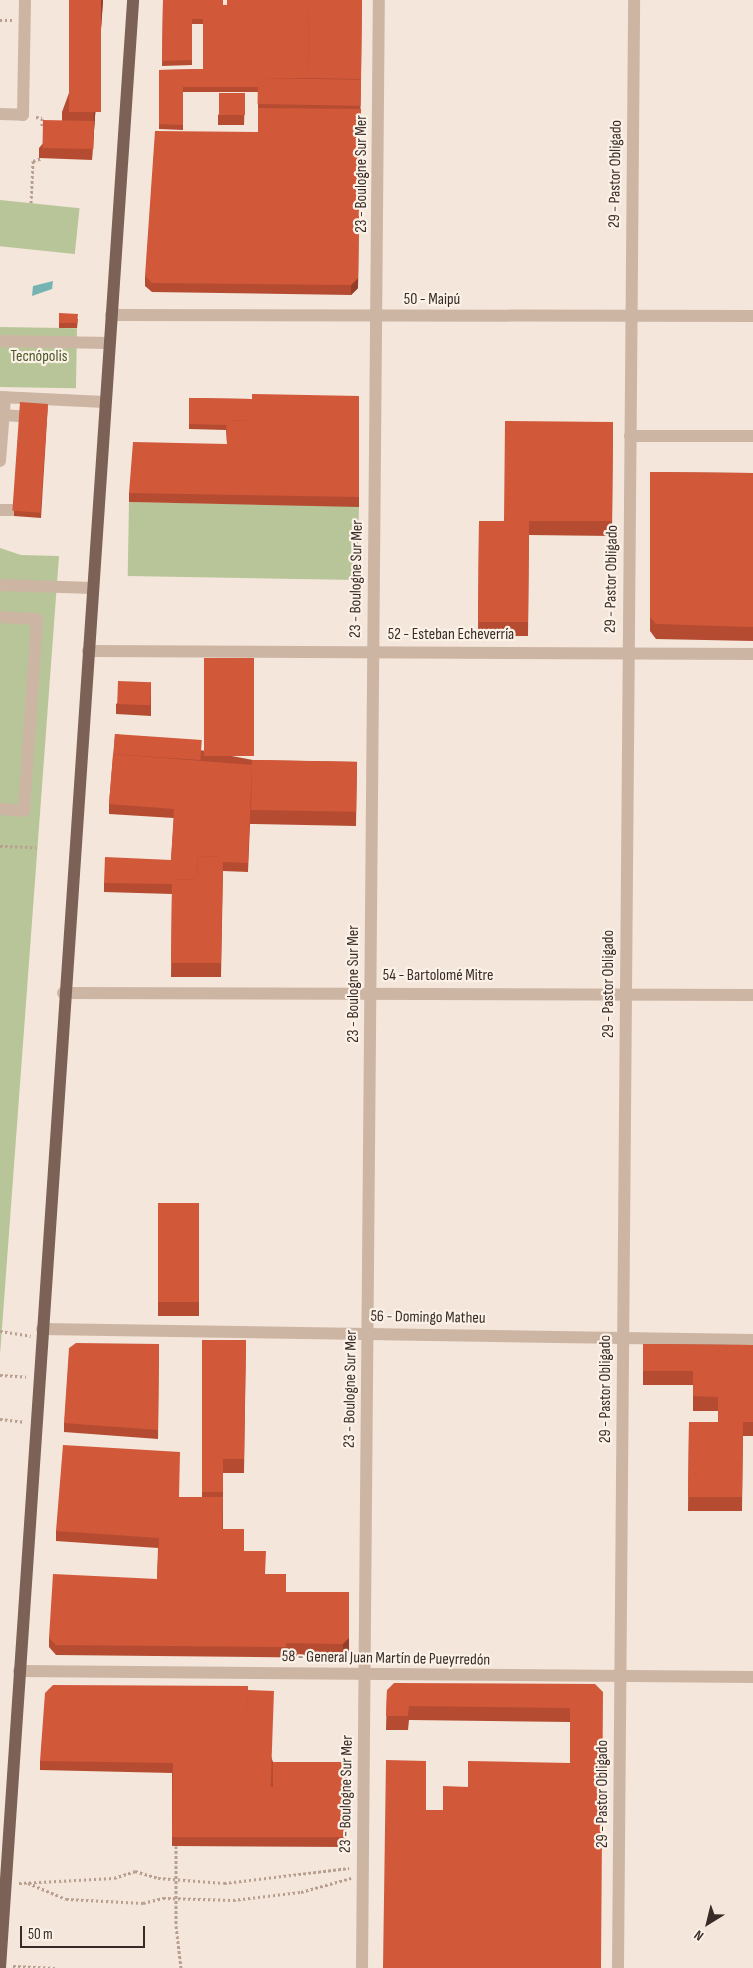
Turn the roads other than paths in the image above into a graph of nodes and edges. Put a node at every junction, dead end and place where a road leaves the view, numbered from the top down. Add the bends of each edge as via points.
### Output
1 (25, 0) edge
2 (133, 0) edge
3 (379, 0) edge
4 (634, 0) edge
5 (0, 114) edge
6 (111, 315) junction
7 (753, 316) edge
8 (378, 317) junction
9 (630, 317) junction
10 (0, 341) edge
11 (109, 343) junction
12 (2, 397) edge
13 (105, 402) junction
14 (3, 415) junction
15 (19, 416) edge
16 (630, 436) junction
17 (753, 436) edge
18 (1, 437) edge
19 (0, 461) edge
20 (0, 510) edge
21 (14, 510) edge
22 (0, 586) edge
23 (92, 588) junction
24 (0, 617) edge
25 (88, 651) junction
26 (372, 652) junction
27 (627, 652) junction
28 (753, 654) edge
29 (0, 809) edge
30 (370, 992) junction
31 (63, 993) junction
32 (625, 994) junction
33 (753, 995) edge
34 (42, 1333) junction
35 (368, 1333) junction
36 (622, 1340) junction
37 (753, 1340) edge
38 (19, 1671) junction
39 (364, 1675) junction
40 (753, 1677) edge
41 (620, 1678) junction
42 (0, 1967) edge
43 (362, 1968) edge
44 (618, 1968) edge

1 - 5 street via 23,115
2 - 6 main road
3 - 8 street, 23 - Boulogne Sur Mer
4 - 9 street, 29 - Pastor Obligado
6 - 8 street, 50 - Maipú
6 - 11 main road
7 - 9 street, 50 - Maipú
8 - 9 street, 50 - Maipú
8 - 26 street, 23 - Boulogne Sur Mer
9 - 16 street, 29 - Pastor Obligado
10 - 11 street
11 - 13 main road
12 - 13 street
12 - 14 street
13 - 23 main road
14 - 15 street
14 - 18 street
16 - 17 street
16 - 27 street, 29 - Pastor Obligado
18 - 19 street
20 - 21 street
22 - 23 street
23 - 25 main road
24 - 29 street via 37,620 24,811
25 - 26 street, 52 - Esteban Echeverría
25 - 31 main road
26 - 27 street, 52 - Esteban Echeverría
26 - 30 street, 23 - Boulogne Sur Mer
27 - 28 street, 52 - Esteban Echeverría
27 - 32 street, 29 - Pastor Obligado
30 - 31 street, 54 - Bartolomé Mitre
30 - 32 street, 54 - Bartolomé Mitre
30 - 35 street, 23 - Boulogne Sur Mer
31 - 34 main road
32 - 33 street, 54 - Bartolomé Mitre
32 - 36 street, 29 - Pastor Obligado
34 - 35 street, 56 - Domingo Matheu
34 - 38 main road
35 - 36 street, 56 - Domingo Matheu
35 - 39 street, 23 - Boulogne Sur Mer
36 - 37 street, 56 - Domingo Matheu
36 - 41 street, 29 - Pastor Obligado
38 - 39 street, 58 - General Juan Martín de Pueyrredón
38 - 42 main road
39 - 41 street, 58 - General Juan Martín de Pueyrredón
39 - 43 street, 23 - Boulogne Sur Mer
40 - 41 street, 58 - General Juan Martín de Pueyrredón
41 - 44 street, 29 - Pastor Obligado

